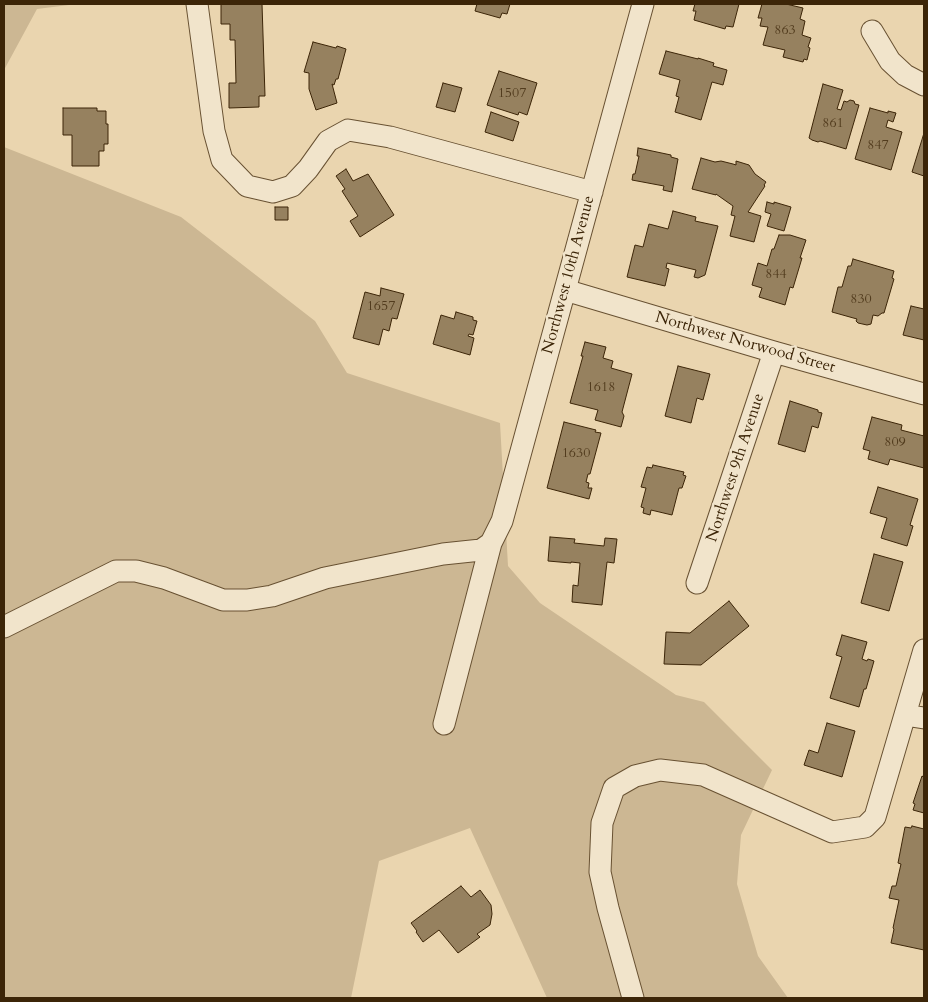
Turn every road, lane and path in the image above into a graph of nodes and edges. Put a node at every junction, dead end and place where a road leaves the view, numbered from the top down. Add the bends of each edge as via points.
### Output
1 (197, 4) edge
2 (642, 4) edge
3 (872, 31) dead end
4 (924, 85) edge
5 (592, 192) junction
6 (566, 290) junction
7 (774, 352) junction
8 (924, 394) edge
9 (491, 543) junction
10 (697, 583) dead end
11 (4, 627) edge
12 (924, 650) edge
13 (915, 716) edge
14 (444, 724) dead end
15 (633, 998) edge

1 - 5 street via 214,131 222,160 247,186 273,192 292,186 328,141 348,130 390,137
2 - 5 street, Northwest 10th Avenue
3 - 4 street via 890,61
5 - 6 street, Northwest 10th Avenue
6 - 7 street, Northwest Norwood Street
6 - 9 street, Northwest 10th Avenue via 502,521
7 - 8 street, Northwest Norwood Street
7 - 10 street, Northwest 9th Avenue
9 - 11 street via 481,550 443,554 325,578 272,596 247,600 223,600 164,578 136,571 116,571
9 - 14 street, Northwest 10th Avenue
12 - 13 street
13 - 15 street via 875,817 865,827 832,832 703,774 660,770 634,776 614,788 602,823 600,872

